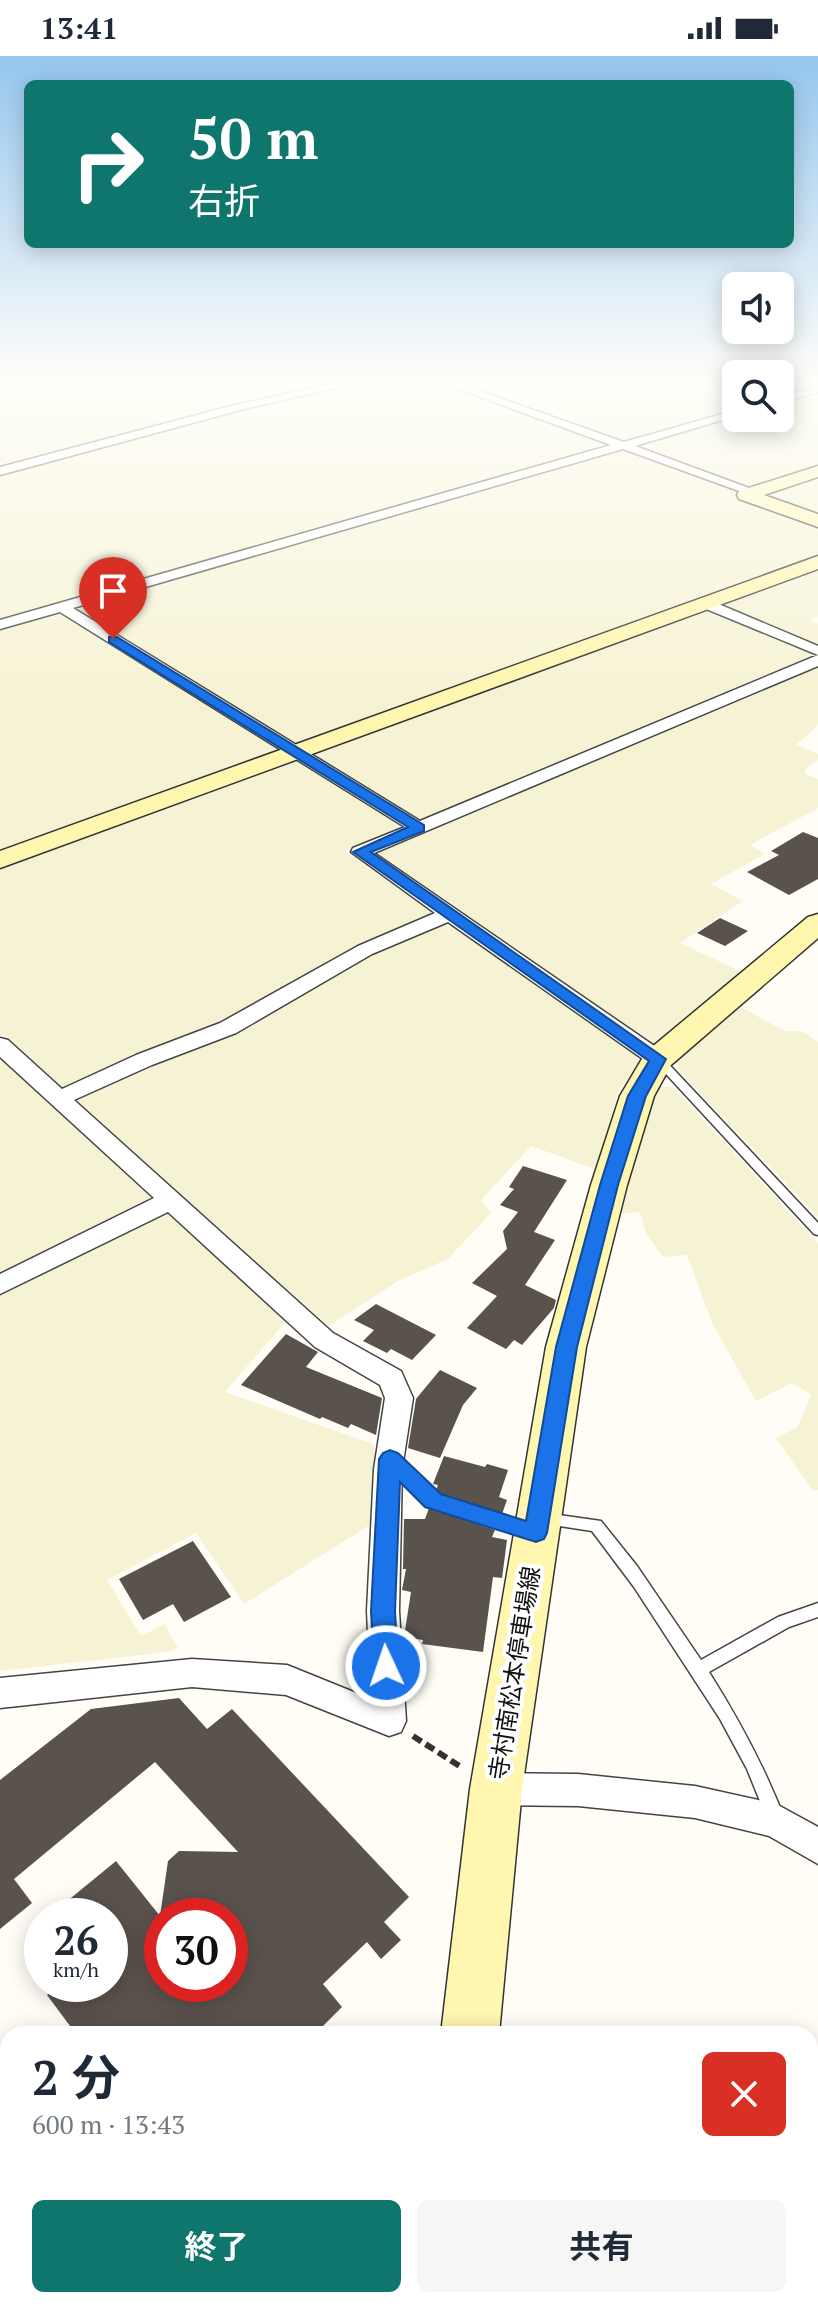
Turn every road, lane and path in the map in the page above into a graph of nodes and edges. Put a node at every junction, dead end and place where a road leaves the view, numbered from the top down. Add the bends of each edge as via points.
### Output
1 (492, 483) edge
2 (729, 483) edge
3 (781, 483) edge
4 (754, 492) junction
5 (818, 521) edge
6 (818, 562) edge
7 (704, 603) junction
8 (61, 607) junction
9 (0, 625) edge
10 (818, 651) edge
11 (818, 660) edge
12 (295, 752) junction
13 (419, 828) junction
14 (0, 860) edge
15 (450, 914) junction
16 (818, 923) edge
17 (0, 1045) edge
18 (658, 1059) junction
19 (60, 1098) junction
20 (169, 1201) junction
21 (818, 1231) edge
22 (0, 1285) edge
23 (390, 1459) junction
24 (537, 1526) junction
25 (818, 1610) edge
26 (698, 1670) junction
27 (0, 1693) edge
28 (389, 1721) junction
29 (496, 1789) junction
30 (776, 1821) junction
31 (818, 1847) edge
32 (471, 2026) edge

1 - 8 street
2 - 4 street
3 - 4 street
4 - 5 street via 746,495
6 - 7 street
7 - 10 street
7 - 12 street
8 - 9 street
8 - 12 street
11 - 13 street
12 - 13 street
12 - 14 street
13 - 15 street via 360,852
15 - 18 street
15 - 19 street via 365,950 228,1028
16 - 18 street, 寺村南松本停車場線
17 - 19 street
18 - 21 lane
18 - 24 street, 寺村南松本停車場線 via 632,1111 570,1332
19 - 20 street
20 - 22 street
20 - 23 street via 324,1340 391,1378 399,1398
23 - 24 lane via 433,1501
23 - 28 street via 383,1611
24 - 26 lane via 596,1525
24 - 29 street, 寺村南松本停車場線
25 - 26 lane via 784,1622
26 - 30 lane via 760,1774
27 - 28 street via 192,1673 224,1675 287,1680
28 - 29 path
29 - 30 street via 578,1790 695,1802
29 - 32 street, 寺村南松本停車場線
30 - 31 street

